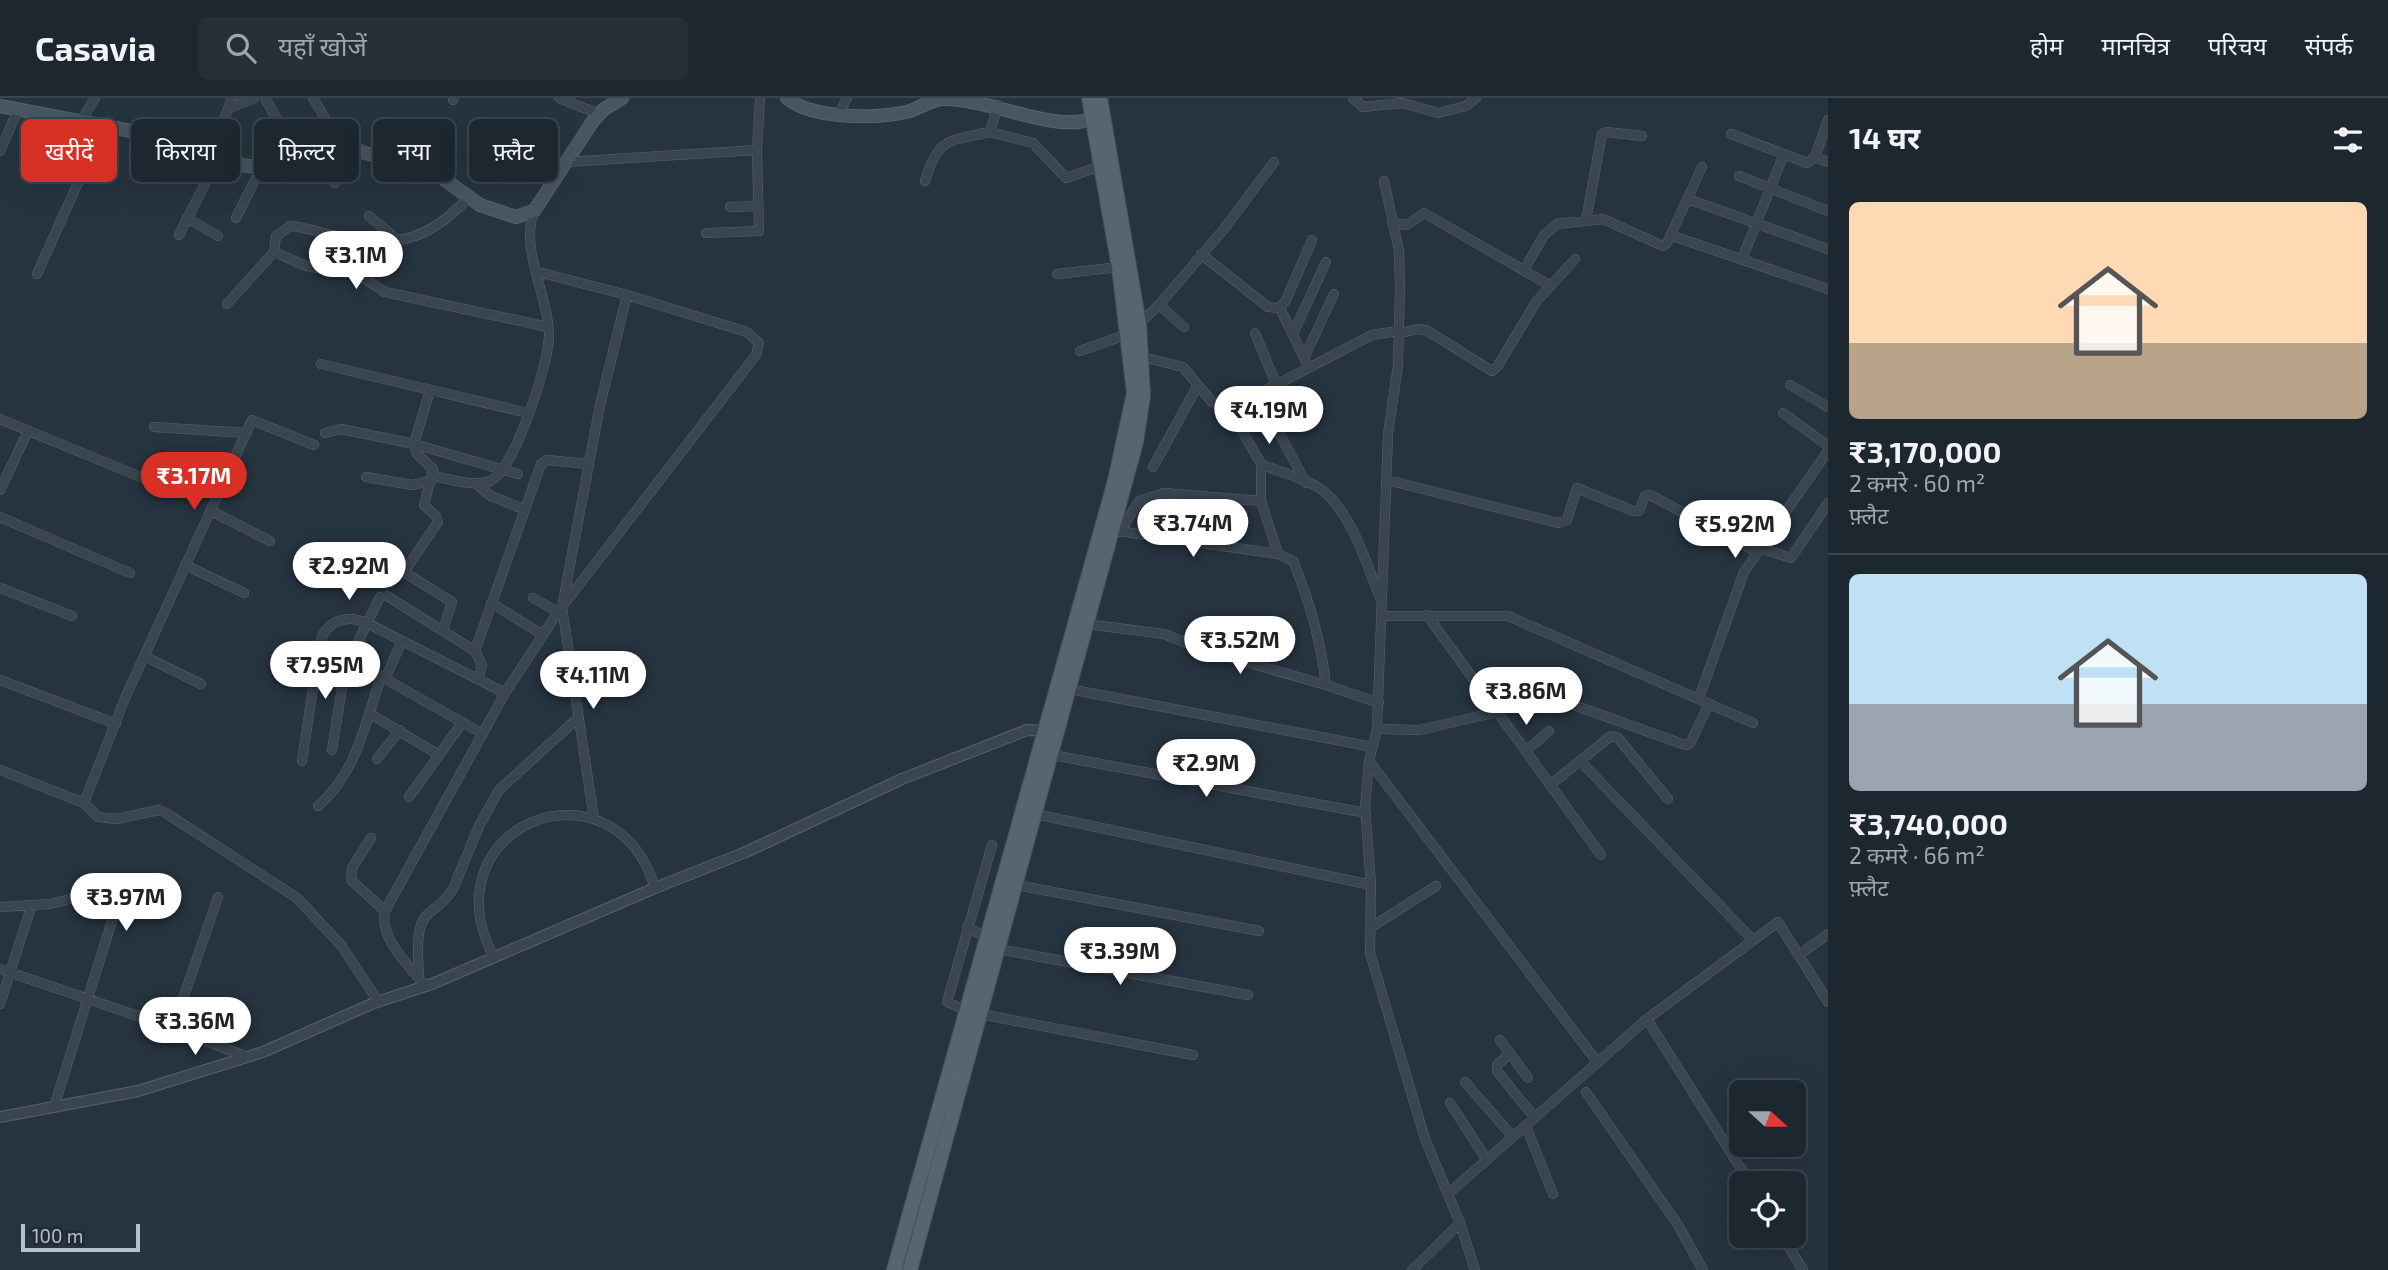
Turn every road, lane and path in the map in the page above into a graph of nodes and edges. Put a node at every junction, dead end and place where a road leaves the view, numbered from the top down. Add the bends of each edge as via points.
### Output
1 (95, 98) edge
2 (232, 98) edge
3 (254, 98) edge
4 (265, 98) edge
5 (313, 98) edge
6 (559, 98) edge
7 (622, 98) edge
8 (760, 98) edge
9 (787, 98) edge
10 (847, 98) edge
11 (1089, 98) edge
12 (1100, 98) edge
13 (1353, 98) edge
14 (1476, 98) edge
15 (998, 103) junction
16 (0, 106) edge
17 (602, 107) edge
18 (228, 109) junction
19 (18, 110) junction
20 (839, 114) junction
21 (70, 119) edge
22 (82, 119) edge
23 (225, 119) edge
24 (277, 119) edge
25 (326, 119) edge
26 (1092, 119) junction
27 (1828, 120) edge
28 (990, 132) junction
29 (1731, 134) dead end
30 (1642, 136) dead end
31 (757, 150) junction
32 (0, 151) edge
33 (359, 151) edge
34 (1784, 154) junction
35 (1815, 158) junction
36 (566, 162) junction
37 (1274, 162) dead end
38 (1828, 162) edge
39 (1101, 166) junction
40 (1703, 167) dead end
41 (1739, 176) dead end
42 (925, 181) dead end
43 (1384, 181) dead end
44 (78, 182) edge
45 (203, 182) edge
46 (254, 182) edge
47 (1771, 189) junction
48 (468, 197) junction
49 (1688, 199) junction
50 (758, 206) junction
51 (730, 207) dead end
52 (534, 211) junction
53 (1828, 211) edge
54 (369, 216) dead end
55 (187, 218) junction
56 (236, 218) dead end
57 (1586, 220) junction
58 (1392, 223) junction
59 (1757, 224) junction
60 (706, 233) dead end
61 (179, 234) dead end
62 (1670, 235) junction
63 (218, 236) dead end
64 (1312, 240) dead end
65 (399, 241) junction
66 (1828, 249) edge
67 (274, 252) junction
68 (1201, 254) junction
69 (1575, 258) dead end
70 (1742, 259) junction
71 (1326, 262) dead end
72 (1119, 267) junction
73 (1524, 270) junction
74 (538, 272) junction
75 (37, 274) dead end
76 (1057, 275) dead end
77 (1550, 286) junction
78 (1828, 289) edge
79 (1334, 294) dead end
80 (627, 295) junction
81 (227, 304) dead end
82 (1159, 305) junction
83 (1280, 307) junction
84 (1139, 324) junction
85 (548, 327) junction
86 (1184, 327) dead end
87 (1255, 333) dead end
88 (1398, 333) junction
89 (1128, 334) junction
90 (1293, 334) junction
91 (1080, 351) dead end
92 (1142, 357) junction
93 (1306, 363) junction
94 (321, 364) dead end
95 (1276, 384) junction
96 (1198, 385) junction
97 (1790, 386) dead end
98 (430, 390) junction
99 (1258, 394) junction
100 (1228, 406) junction
101 (1828, 407) edge
102 (1783, 412) dead end
103 (528, 413) junction
104 (0, 419) edge
105 (154, 427) dead end
106 (29, 431) junction
107 (247, 433) junction
108 (325, 433) dead end
109 (414, 444) junction
110 (314, 445) dead end
111 (1828, 448) edge
112 (589, 464) junction
113 (1261, 464) junction
114 (1153, 467) dead end
115 (504, 468) junction
116 (518, 474) dead end
117 (366, 477) dead end
118 (432, 479) junction
119 (1387, 480) junction
120 (475, 483) junction
121 (1306, 483) junction
122 (170, 489) dead end
123 (0, 490) edge
124 (1261, 501) junction
125 (1828, 503) edge
126 (523, 509) junction
127 (211, 511) junction
128 (0, 517) edge
129 (1115, 531) junction
130 (270, 541) dead end
131 (1758, 550) junction
132 (1278, 554) junction
133 (185, 565) junction
134 (130, 573) dead end
135 (0, 588) edge
136 (244, 593) dead end
137 (533, 598) dead end
138 (491, 603) junction
139 (560, 610) junction
140 (1383, 611) junction
141 (1427, 615) junction
142 (72, 616) dead end
143 (367, 623) junction
144 (1086, 624) junction
145 (443, 630) junction
146 (543, 635) junction
147 (402, 641) junction
148 (320, 642) junction
149 (475, 651) junction
150 (144, 656) junction
151 (349, 657) junction
152 (383, 678) junction
153 (0, 680) edge
154 (478, 680) junction
155 (201, 684) dead end
156 (1326, 685) junction
157 (1069, 689) junction
158 (1483, 692) junction
159 (505, 693) junction
160 (1704, 701) junction
161 (1379, 704) junction
162 (1497, 712) junction
163 (369, 713) junction
164 (579, 717) junction
165 (462, 723) junction
166 (1753, 723) dead end
167 (116, 724) junction
168 (1377, 729) junction
169 (400, 730) junction
170 (1549, 731) dead end
171 (1051, 732) junction
172 (483, 734) junction
173 (1373, 747) junction
174 (332, 750) dead end
175 (1526, 751) junction
176 (439, 755) junction
177 (1052, 755) junction
178 (377, 758) dead end
179 (302, 761) dead end
180 (1369, 761) junction
181 (1580, 761) junction
182 (0, 770) edge
183 (1550, 785) junction
184 (409, 797) dead end
185 (1668, 799) dead end
186 (84, 803) junction
187 (318, 806) dead end
188 (1366, 813) junction
189 (1035, 814) junction
190 (594, 819) junction
191 (371, 838) dead end
192 (992, 845) dead end
193 (1601, 855) dead end
194 (987, 862) junction
195 (1003, 875) junction
196 (1016, 885) junction
197 (1371, 885) junction
198 (1436, 886) dead end
199 (655, 888) junction
200 (218, 897) dead end
201 (0, 907) edge
202 (31, 907) junction
203 (385, 911) junction
204 (997, 923) junction
205 (967, 927) junction
206 (1370, 928) junction
207 (1259, 931) dead end
208 (1828, 934) edge
209 (986, 937) junction
210 (1753, 940) junction
211 (998, 949) junction
212 (1799, 955) junction
213 (494, 958) junction
214 (0, 969) edge
215 (10, 972) junction
216 (421, 984) junction
217 (1248, 995) dead end
218 (89, 999) junction
219 (384, 1000) junction
220 (1828, 1002) edge
221 (0, 1004) edge
222 (973, 1012) junction
223 (1647, 1019) junction
224 (173, 1028) junction
225 (1500, 1040) dead end
226 (1510, 1053) junction
227 (1193, 1055) dead end
228 (247, 1058) junction
229 (1598, 1062) junction
230 (1528, 1078) dead end
231 (1465, 1082) dead end
232 (1586, 1092) dead end
233 (1450, 1103) dead end
234 (54, 1107) junction
235 (0, 1117) edge
236 (1535, 1118) junction
237 (1526, 1126) junction
238 (1513, 1137) junction
239 (1487, 1160) junction
240 (1742, 1171) edge
241 (1448, 1194) junction
242 (1553, 1194) dead end
243 (1460, 1223) junction
244 (1790, 1248) edge
245 (894, 1270) edge
246 (910, 1270) edge
247 (1412, 1270) edge
248 (1475, 1270) edge
249 (1703, 1270) edge
250 (1803, 1270) edge

1 - 22 street
2 - 18 street
3 - 18 street
4 - 24 street
5 - 25 street
6 - 17 street
7 - 17 main road
8 - 31 street
9 - 20 main road via 802,108
10 - 20 street
11 - 26 main road
12 - 84 main road
13 - 14 street via 1363,107 1403,103 1438,113 1466,106
15 - 20 main road via 940,99 907,112
15 - 26 main road via 1073,124
15 - 28 street
16 - 19 main road
17 - 36 main road
18 - 23 street
19 - 21 main road
19 - 32 street
26 - 39 main road
27 - 35 street
28 - 39 street via 1032,143 1066,178
28 - 42 street via 946,142 931,160
29 - 34 street
30 - 57 street via 1602,134
31 - 36 street
31 - 50 street
33 - 48 main road via 430,169
34 - 35 street via 1807,163
34 - 47 street
35 - 38 street
36 - 52 main road
37 - 68 street
39 - 72 main road
40 - 49 street
41 - 47 street
43 - 58 street
44 - 75 street
45 - 55 street
46 - 56 street
47 - 53 street
47 - 59 street
48 - 52 main road via 506,216
48 - 65 street via 438,226
49 - 59 street
49 - 62 street
50 - 51 street
50 - 60 street via 757,233
52 - 74 street via 528,234
54 - 65 street
55 - 61 street
55 - 63 street
57 - 62 street via 1611,221 1663,246
57 - 73 street via 1550,227
58 - 73 street via 1407,225 1424,214
58 - 88 street via 1399,251
59 - 66 street
59 - 70 street
62 - 70 street
64 - 83 street
65 - 67 street via 365,242 290,226 276,236
67 - 81 street
67 - 85 street via 306,266 359,275 385,292
68 - 82 street
68 - 83 street via 1268,307
69 - 77 street
70 - 78 street
71 - 90 street
72 - 76 street
72 - 89 main road
73 - 77 street
74 - 80 street
74 - 85 street
77 - 88 street via 1492,371 1426,330
79 - 93 street
80 - 112 street
80 - 139 street via 747,332 759,343 758,349
82 - 84 street
82 - 86 street
83 - 90 street
84 - 89 street
84 - 92 main road
85 - 103 street via 547,351
87 - 95 street
88 - 93 street via 1372,335
88 - 119 street
89 - 91 street
89 - 171 main road via 1133,405
90 - 93 street
92 - 96 street via 1183,367
92 - 129 main road via 1143,396 1136,442
93 - 95 street
94 - 98 street
95 - 99 street
96 - 100 street via 1212,402
96 - 114 street
97 - 101 street
98 - 103 street
98 - 109 street
99 - 100 street
99 - 121 street
100 - 113 street
102 - 111 street
103 - 115 street
104 - 106 street
105 - 107 street
106 - 122 street
106 - 123 street
107 - 110 street via 252,420
107 - 127 street
108 - 109 street via 341,429
109 - 115 street
109 - 118 street via 417,454 433,469
111 - 131 street
112 - 126 street via 543,461
112 - 139 street
113 - 121 street
113 - 124 street
115 - 116 street
115 - 120 street via 492,480
117 - 118 street via 412,485
118 - 120 street
118 - 145 street via 424,505 438,522 404,572 452,602
119 - 131 street via 1558,523 1567,520 1577,488 1633,511 1639,511 1645,496 1650,495
119 - 140 street
120 - 126 street via 491,496
121 - 140 street via 1320,488 1348,520
124 - 129 street via 1164,493 1139,501
124 - 132 street
125 - 131 street via 1791,558
126 - 138 street
127 - 130 street
127 - 133 street
128 - 134 street
129 - 132 street
129 - 144 main road
131 - 160 street via 1740,581
132 - 156 street via 1293,561 1307,595
133 - 136 street
133 - 150 street
135 - 142 street
137 - 139 street
138 - 146 street
138 - 149 street
139 - 146 street
139 - 164 street
140 - 141 street
140 - 161 street
141 - 158 street
141 - 160 street via 1508,616
143 - 145 street via 384,597
143 - 147 street
143 - 148 street via 353,617 343,619 326,629
143 - 151 street
144 - 156 street via 1164,634
144 - 157 main road
145 - 149 street
146 - 159 street
147 - 152 street
147 - 154 street
148 - 151 street
148 - 179 street
149 - 154 street via 482,665
150 - 155 street
150 - 167 street
151 - 152 street
151 - 174 street
152 - 163 street
152 - 165 street
153 - 167 street
154 - 159 street
156 - 161 street
157 - 171 main road
157 - 173 street
158 - 160 street via 1524,686 1685,745 1690,744
158 - 162 street
159 - 172 street
160 - 166 street
161 - 168 street
162 - 168 street via 1413,731
162 - 175 street
163 - 169 street
163 - 187 street via 341,784
164 - 190 street
164 - 216 street via 515,772 489,805 453,889 420,927
165 - 172 street
165 - 176 street
167 - 186 street
168 - 173 street
169 - 176 street
169 - 178 street
170 - 175 street
171 - 177 main road
171 - 195 main road
171 - 199 street via 1027,730 902,779 746,852
172 - 203 street
173 - 180 street
175 - 183 street
176 - 184 street
177 - 188 street
177 - 189 main road
180 - 188 street
180 - 229 street
181 - 183 street
181 - 185 street via 1604,740 1618,738
181 - 210 street
182 - 186 street
183 - 193 street
186 - 219 street via 98,817 116,819 159,810 297,898
188 - 197 street
189 - 196 main road
189 - 197 street
190 - 199 street via 620,832 640,852
190 - 213 street via 566,814 538,819 513,832 494,852 481,877 477,905 481,933
191 - 203 street via 352,868 351,880
192 - 194 street
194 - 195 street
194 - 205 street
195 - 204 main road
196 - 204 main road
196 - 207 street
197 - 206 street
198 - 206 street
199 - 213 street
200 - 224 street
201 - 202 street
202 - 215 street
202 - 218 street via 106,890 120,895
203 - 216 street via 382,923 387,936
204 - 209 main road
204 - 211 main road
205 - 209 street
205 - 222 street via 947,1002
206 - 241 street via 1370,953 1417,1112
208 - 212 street
209 - 222 main road
210 - 212 street via 1778,922
210 - 223 street
211 - 217 street
211 - 222 main road
212 - 220 street
213 - 216 street
214 - 215 street
215 - 218 street
215 - 221 street
216 - 219 street
218 - 224 street
218 - 234 street
219 - 228 street
222 - 227 street
222 - 245 main road
222 - 246 main road
223 - 229 street
223 - 240 street
224 - 228 street
225 - 226 street
226 - 230 street
226 - 236 street via 1497,1065 1497,1071
228 - 234 street via 138,1091
229 - 236 street
231 - 238 street
232 - 249 street via 1678,1225
233 - 239 street
234 - 235 street
236 - 237 street
237 - 238 street
237 - 242 street
238 - 239 street
239 - 241 street
241 - 243 street
243 - 247 street
243 - 248 street
244 - 250 street

